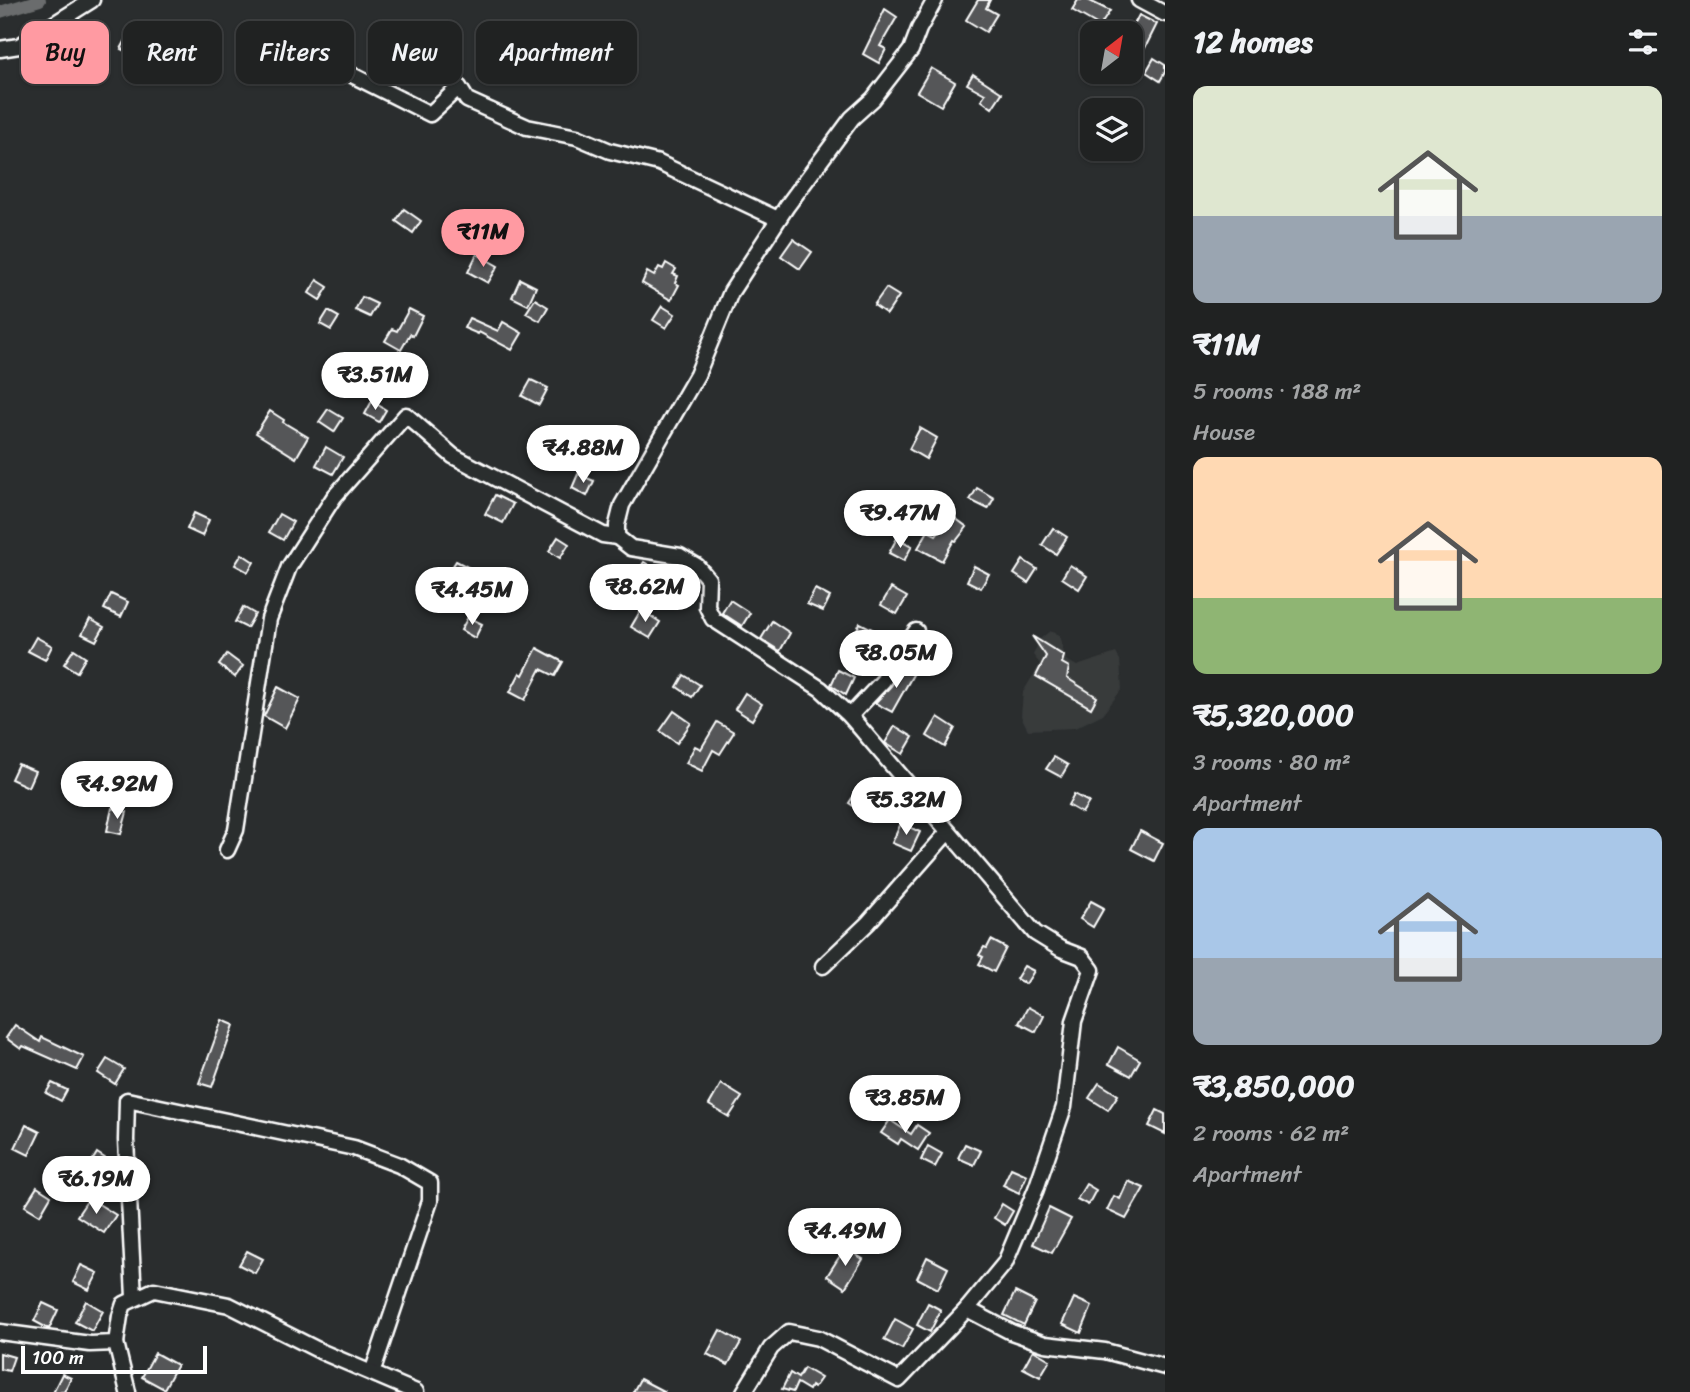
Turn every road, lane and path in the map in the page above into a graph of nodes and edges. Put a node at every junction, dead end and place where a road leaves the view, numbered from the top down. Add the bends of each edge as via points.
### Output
1 (92, 0) edge
2 (934, 0) edge
3 (1139, 0) edge
4 (1165, 15) edge
5 (0, 49) edge
6 (354, 76) edge
7 (778, 219) junction
8 (617, 537) junction
9 (916, 631) dead end
10 (849, 716) junction
11 (947, 832) junction
12 (227, 850) dead end
13 (823, 966) dead end
14 (134, 1297) junction
15 (967, 1309) junction
16 (0, 1332) edge
17 (116, 1343) junction
18 (1165, 1367) edge
19 (372, 1373) junction
20 (903, 1386) edge
21 (128, 1392) edge
22 (416, 1392) edge
23 (744, 1392) edge

1 - 5 street via 19,46
2 - 7 street via 911,50 852,118
3 - 4 street
6 - 7 street via 430,114 459,87 467,100 527,127 577,137 659,163
7 - 8 street via 732,292 697,375 622,505
8 - 10 street via 631,548 680,556 698,566 708,579 707,607 713,619 821,689
8 - 12 street via 603,535 453,456 406,415 334,497 289,567 270,619 236,830
9 - 10 street via 883,681
10 - 11 street
11 - 13 street
11 - 15 street via 1035,933 1082,957 1092,970 1074,1021 1064,1107 1036,1189 1005,1263
14 - 17 street via 124,1304
14 - 19 street via 153,1290 229,1305
14 - 19 street via 127,1100 354,1148 400,1165 430,1183 430,1200
15 - 18 street via 1045,1344 1105,1351
15 - 20 street
16 - 17 street
17 - 21 street
19 - 22 street
20 - 23 street via 818,1338 789,1332 771,1349

